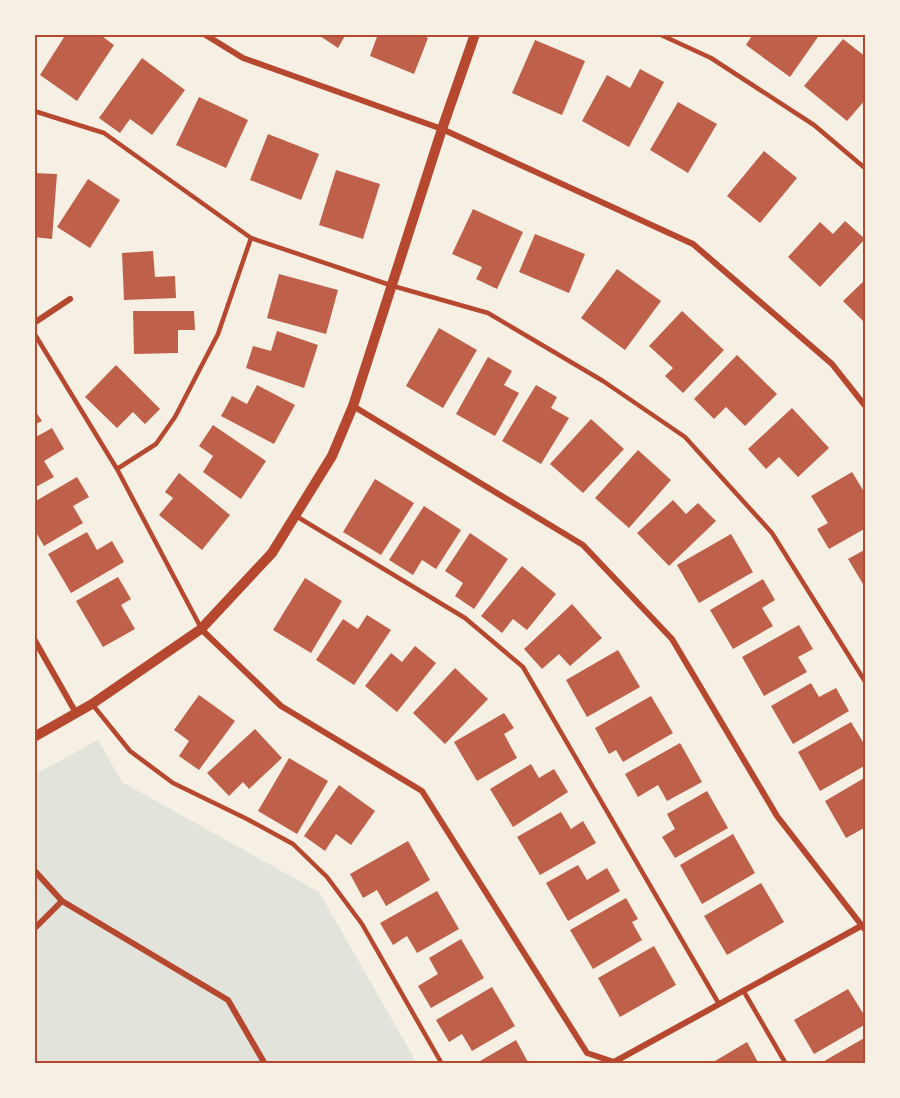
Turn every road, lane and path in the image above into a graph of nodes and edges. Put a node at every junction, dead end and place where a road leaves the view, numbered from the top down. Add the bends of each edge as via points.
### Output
1 (204, 34) edge
2 (476, 34) edge
3 (659, 34) edge
4 (34, 111) edge
5 (442, 129) junction
6 (866, 169) edge
7 (251, 238) junction
8 (393, 286) junction
9 (70, 299) dead end
10 (34, 323) edge
11 (34, 333) edge
12 (353, 406) junction
13 (866, 407) edge
14 (117, 469) junction
15 (294, 515) junction
16 (201, 630) junction
17 (34, 639) edge
18 (866, 683) edge
19 (92, 704) junction
20 (76, 714) junction
21 (34, 737) edge
22 (34, 870) edge
23 (62, 901) junction
24 (863, 928) edge
25 (34, 929) edge
26 (743, 990) junction
27 (719, 1004) junction
28 (265, 1064) edge
29 (442, 1064) edge
30 (786, 1064) edge

1 - 5 street via 243,58
2 - 5 street
3 - 6 lane via 720,64 814,125
4 - 7 lane via 104,133
5 - 8 street
5 - 13 street via 693,244 832,364
7 - 8 lane
7 - 14 lane via 218,334 175,417 156,444
8 - 12 street
8 - 18 lane via 488,313 603,381 685,437 772,534
9 - 10 street
11 - 14 lane
12 - 15 street via 332,456
12 - 24 street via 583,545 672,639 777,816
14 - 16 lane
15 - 16 street via 272,553
15 - 27 lane via 465,618 523,667
16 - 19 street
16 - 27 street via 281,706 422,791 587,1053 614,1062
17 - 20 street
19 - 20 street
19 - 29 lane via 130,751 173,783 292,844 327,877 362,924
20 - 21 street
22 - 23 street
23 - 25 street
23 - 28 street via 228,1000
24 - 26 street
26 - 27 street
26 - 30 lane

